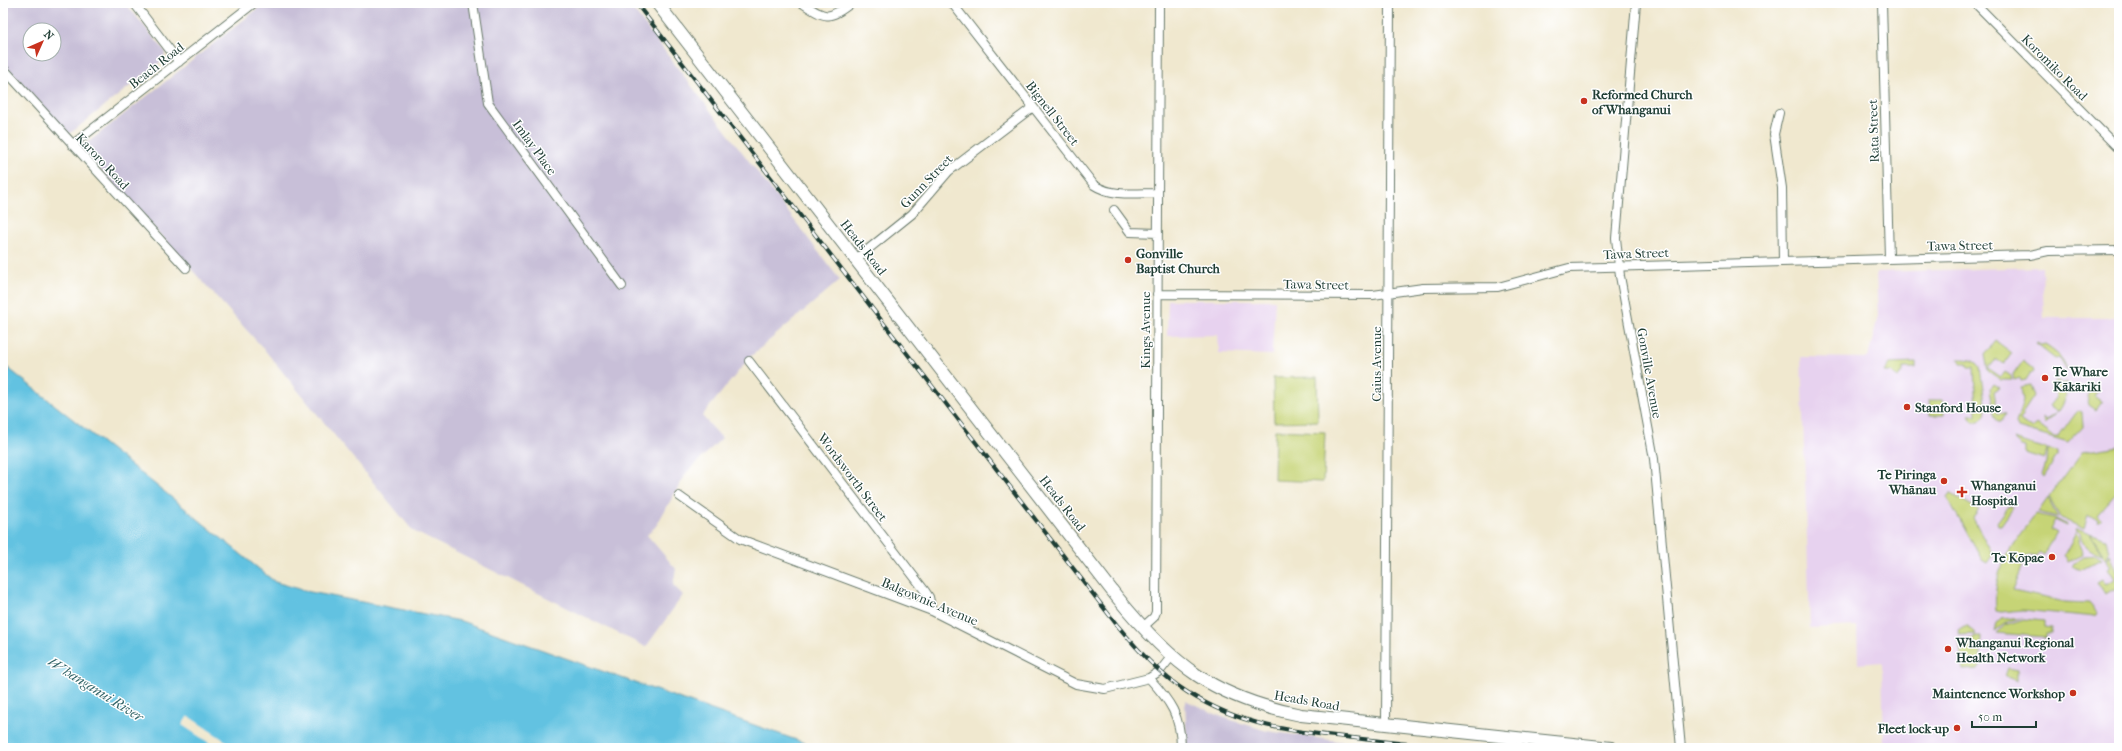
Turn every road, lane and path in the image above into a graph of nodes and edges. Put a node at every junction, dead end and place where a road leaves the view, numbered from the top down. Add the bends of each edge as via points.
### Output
1 (134, 3) edge
2 (254, 3) edge
3 (473, 3) edge
4 (656, 3) edge
5 (802, 3) edge
6 (812, 3) edge
7 (851, 3) edge
8 (952, 3) edge
9 (1159, 3) edge
10 (1390, 3) edge
11 (1636, 3) edge
12 (1882, 3) edge
13 (1975, 3) edge
14 (816, 12) junction
15 (179, 62) junction
16 (3, 68) edge
17 (1033, 107) junction
18 (1780, 112) dead end
19 (72, 145) junction
20 (2119, 149) edge
21 (1158, 193) junction
22 (1114, 210) dead end
23 (1158, 233) junction
24 (2119, 250) edge
25 (1889, 258) junction
26 (856, 259) junction
27 (1783, 261) junction
28 (1619, 266) junction
29 (186, 268) dead end
30 (622, 286) dead end
31 (1157, 294) junction
32 (1388, 294) junction
33 (749, 361) dead end
34 (679, 496) dead end
35 (932, 611) junction
36 (1142, 628) junction
37 (1172, 657) junction
38 (1149, 678) junction
39 (1386, 725) junction
40 (1554, 745) edge
41 (1181, 748) edge
42 (1611, 748) edge
43 (1681, 748) edge

1 - 15 street
2 - 15 street, Beach Road
3 - 30 street, Imlay Place via 488,103
4 - 26 main road, Heads Road
5 - 14 street
6 - 14 street
7 - 14 street via 831,16 823,16
8 - 17 street, Bignell Street
9 - 21 street, Kings Avenue
10 - 32 street, Caius Avenue
11 - 28 street, Gonville Avenue via 1616,220
12 - 25 street, Rata Street
13 - 20 street, Koromiko Road
15 - 19 street, Beach Road
16 - 19 street, Karoro Road
17 - 21 street, Bignell Street via 1094,185 1113,193
17 - 26 street, Gunn Street via 949,171 912,214
18 - 27 street via 1774,134 1782,188
19 - 29 street, Karoro Road
21 - 23 street, Kings Avenue
22 - 23 street via 1130,232
23 - 31 street, Kings Avenue
24 - 25 street, Tawa Street
25 - 27 street, Tawa Street
26 - 36 main road, Heads Road
27 - 28 street, Tawa Street
28 - 32 street, Tawa Street via 1569,268 1498,287 1423,288
28 - 43 street, Gonville Avenue via 1654,459
31 - 32 street, Tawa Street
31 - 36 street, Kings Avenue via 1156,612
32 - 39 street, Caius Avenue
33 - 35 street, Wordsworth Street via 925,591
34 - 35 street, Balgownie Avenue via 740,538
35 - 38 street, Balgownie Avenue via 1076,684 1105,689
36 - 37 main road, Heads Road
37 - 38 street, Balgownie Avenue via 1160,671
37 - 39 main road, Heads Road via 1217,687 1254,704 1301,715
38 - 41 street via 1170,702 1176,714 1180,726
39 - 40 main road, Heads Road
40 - 42 main road, Heads Road

